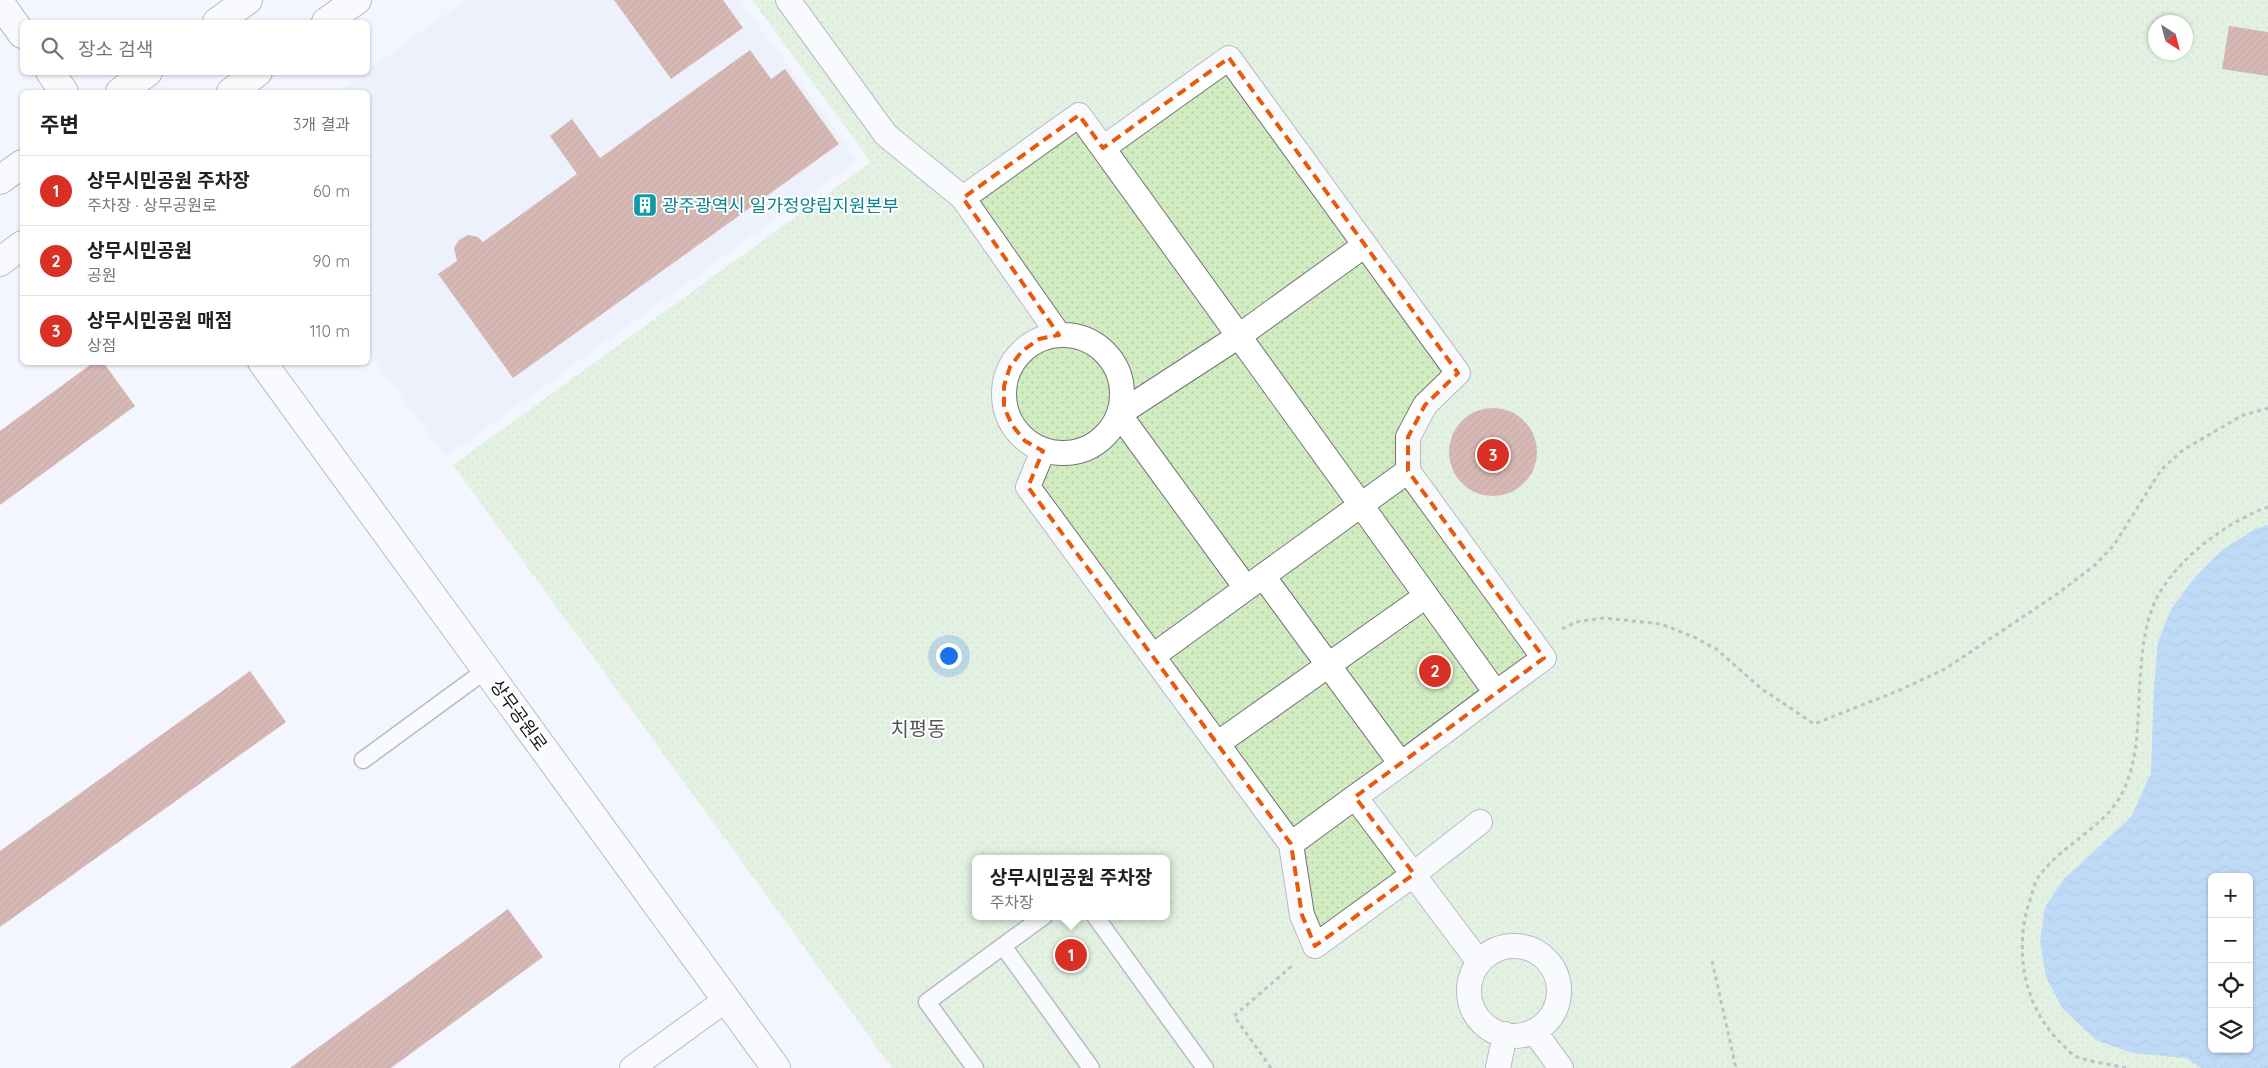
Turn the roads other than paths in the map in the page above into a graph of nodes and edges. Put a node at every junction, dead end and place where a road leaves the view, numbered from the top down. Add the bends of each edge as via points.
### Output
1 (248, 0) edge
2 (357, 0) edge
3 (788, 0) edge
4 (0, 3) edge
5 (219, 20) edge
6 (329, 20) edge
7 (20, 31) edge
8 (52, 75) edge
9 (144, 75) edge
10 (254, 75) edge
11 (63, 90) edge
12 (123, 90) edge
13 (234, 90) edge
14 (1103, 148) junction
15 (20, 165) edge
16 (0, 180) edge
17 (963, 198) junction
18 (1365, 245) junction
19 (20, 247) edge
20 (0, 262) edge
21 (1059, 335) junction
22 (1239, 336) junction
23 (264, 365) edge
24 (1119, 414) junction
25 (1043, 451) junction
26 (1408, 471) junction
27 (1361, 505) junction
28 (1254, 582) junction
29 (1426, 596) junction
30 (1153, 656) junction
31 (1329, 665) junction
32 (486, 670) junction
33 (1496, 693) junction
34 (1217, 744) junction
35 (363, 760) dead end
36 (1401, 764) junction
37 (1355, 797) junction
38 (1480, 822) dead end
39 (1291, 844) junction
40 (1414, 874) junction
41 (1039, 920) edge
42 (1098, 920) edge
43 (1003, 946) junction
44 (1479, 962) junction
45 (727, 999) junction
46 (1534, 1031) junction
47 (1505, 1034) junction
48 (632, 1068) edge
49 (776, 1068) edge
50 (975, 1068) edge
51 (1091, 1068) edge
52 (1205, 1068) edge
53 (1498, 1068) edge
54 (1561, 1068) edge

1 - 5 street
2 - 6 street
3 - 17 street via 886,135
4 - 7 street
8 - 11 street
9 - 12 street
10 - 13 street
14 - 17 street via 1079,115
14 - 18 street via 1229,58
14 - 22 street
15 - 16 street
17 - 21 street
18 - 22 street
18 - 26 street via 1458,373 1425,405 1408,437
19 - 20 street
21 - 24 street via 1080,337 1098,346 1112,360 1120,377 1123,396
21 - 25 street via 1040,340 1022,351 1010,367 1004,386 1004,407 1012,425 1025,441
22 - 24 street
22 - 27 street
23 - 32 street, 상무공원로
24 - 25 street via 1097,444 1080,452 1061,454
24 - 28 street
25 - 30 street via 1028,487
26 - 27 street
26 - 33 street via 1544,658
27 - 28 street
27 - 29 street
28 - 30 street
28 - 31 street
29 - 31 street
29 - 33 street
30 - 34 street
31 - 34 street
31 - 36 street
32 - 35 lane
32 - 45 street, 상무공원로
33 - 36 street
34 - 39 street
36 - 37 street
37 - 39 street
37 - 40 street
38 - 40 street
39 - 40 street via 1302,915 1316,946
40 - 44 street
41 - 43 lane
42 - 52 lane
43 - 50 lane via 926,1002
43 - 51 lane
44 - 46 street via 1506,946 1534,950 1545,958 1554,970 1558,997 1554,1011
44 - 47 street via 1469,990 1471,1006 1491,1029
45 - 48 street
45 - 49 street, 상무공원로
46 - 47 street via 1520,1035
46 - 54 street
47 - 53 street

